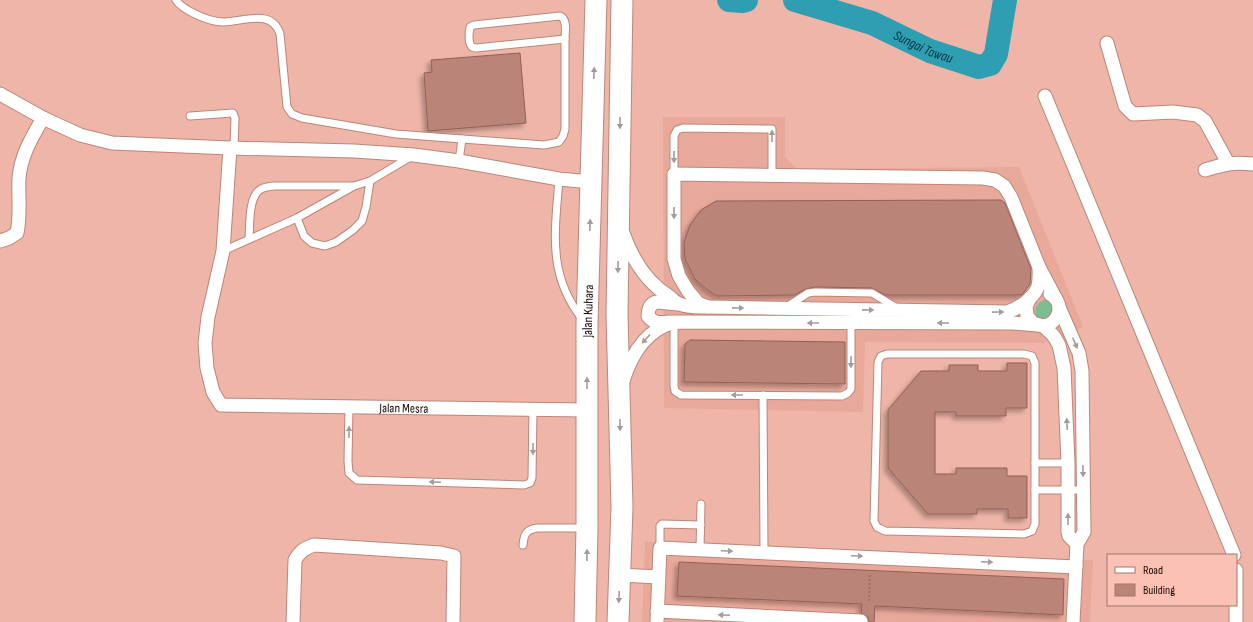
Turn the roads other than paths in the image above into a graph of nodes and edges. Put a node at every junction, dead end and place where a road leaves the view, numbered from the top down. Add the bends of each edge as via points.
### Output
1 (176, 0) edge
2 (596, 0) edge
3 (622, 0) edge
4 (565, 39) junction
5 (1107, 43) dead end
6 (622, 44) junction
7 (0, 94) edge
8 (1045, 96) dead end
9 (190, 116) dead end
10 (43, 118) junction
11 (462, 139) junction
12 (232, 148) junction
13 (414, 155) junction
14 (459, 160) junction
15 (1228, 163) junction
16 (1253, 164) edge
17 (1205, 170) dead end
18 (674, 174) junction
19 (772, 175) junction
20 (559, 179) junction
21 (370, 181) junction
22 (591, 182) junction
23 (354, 186) junction
24 (297, 218) junction
25 (618, 221) junction
26 (249, 239) junction
27 (0, 241) edge
28 (223, 251) junction
29 (1039, 267) junction
30 (1030, 297) junction
31 (1058, 303) junction
32 (680, 304) junction
33 (708, 307) junction
34 (674, 322) junction
35 (851, 323) junction
36 (587, 324) junction
37 (1040, 326) junction
38 (619, 394) junction
39 (763, 395) junction
40 (349, 407) junction
41 (533, 410) junction
42 (587, 410) junction
43 (1035, 462) junction
44 (1068, 463) junction
45 (1035, 490) junction
46 (1068, 490) junction
47 (1083, 490) junction
48 (701, 504) dead end
49 (701, 525) junction
50 (587, 528) junction
51 (1077, 544) junction
52 (523, 545) dead end
53 (660, 548) junction
54 (700, 550) junction
55 (764, 552) junction
56 (1234, 554) edge
57 (1076, 567) junction
58 (620, 575) junction
59 (658, 577) junction
60 (1236, 606) edge
61 (657, 617) edge
62 (293, 622) edge
63 (453, 622) edge
64 (585, 622) edge
65 (618, 622) edge
66 (861, 622) edge
67 (1073, 622) edge
68 (1236, 622) edge

1 - 11 lane via 185,9 214,21 259,18 274,22 280,34 287,107 292,114 302,118 396,134
22 -> 2 main road, Jalan Kuhara
3 - 6 main road
4 - 4 lane via 565,20 560,16 474,26 469,30 470,45 476,48
4 - 11 lane via 565,129 559,142 544,145
5 - 15 street via 1125,106 1129,111 1133,114 1174,112 1197,115 1205,121
6 - 22 main road via 606,107 604,168
6 -> 25 main road
7 - 10 street
8 - 56 street
9 - 12 lane via 233,113 235,118
10 - 12 street via 80,135 112,143
10 - 27 street via 28,145 19,177 18,233
11 - 14 lane
12 - 13 street
12 - 28 street
13 - 14 street
13 - 21 lane
14 - 20 street
15 - 16 street
15 - 17 street
18 - 19 street
19 -> 18 lane via 772,129 683,128 677,130 674,136
18 -> 33 street via 674,259 679,276 688,291 698,303
19 - 29 street via 994,180 1004,186 1011,197
20 - 22 street
20 - 36 lane via 556,257 569,302
21 - 23 lane
21 - 24 lane via 362,220 336,242 325,246 312,243 304,236
36 -> 22 main road, Jalan Kuhara
23 - 24 lane
23 - 26 lane via 273,186 261,189 254,195
24 - 26 lane
25 - 32 street via 629,250 643,273 661,292
25 -> 38 main road
26 - 28 lane
28 - 40 street, Jalan Mesra via 208,317 205,343 207,368 213,392 221,405
29 - 30 street via 1037,288
29 - 31 street
30 - 31 street via 1044,292 1052,295
33 -> 30 street via 1007,312 1015,310
30 - 37 street via 1025,311 1029,320
31 - 37 street via 1059,312 1055,320 1047,326
31 -> 47 street via 1079,353 1082,371
32 - 33 street
32 - 34 street via 654,302 648,312 651,320 657,323
35 -> 34 street
34 -> 38 street via 660,327 643,342 627,368
39 -> 34 lane via 681,395 675,391
37 -> 35 street via 1012,323
35 -> 39 lane via 851,389 848,393 842,396
42 -> 36 main road, Jalan Kuhara
44 -> 37 street via 1064,368 1052,334
38 -> 58 main road via 622,507
39 - 55 lane
40 - 41 street, Jalan Mesra
41 -> 40 lane via 532,478 530,483 524,485 357,480 349,473
41 - 42 street, Jalan Mesra
42 - 50 main road, Jalan Kuhara
43 - 44 lane
43 - 45 lane
43 - 45 lane via 1035,363 1032,356 881,356 878,362 874,521 877,527 885,531 1024,534 1032,531 1035,524
44 - 46 street
45 - 46 lane
46 - 47 lane
51 -> 46 street via 1068,532
47 - 51 street via 1084,532
48 - 49 lane
49 - 53 lane via 662,524
49 - 54 lane
50 - 52 lane via 531,529 524,535
64 -> 50 main road, Jalan Kuhara
51 - 57 street
53 - 54 street
53 - 59 street
54 -> 55 street
55 -> 57 street
57 - 67 street
58 - 59 street
58 -> 65 main road
59 - 61 street
60 - 68 street
66 -> 61 street
62 - 63 street via 295,560 306,547 314,545 454,556

